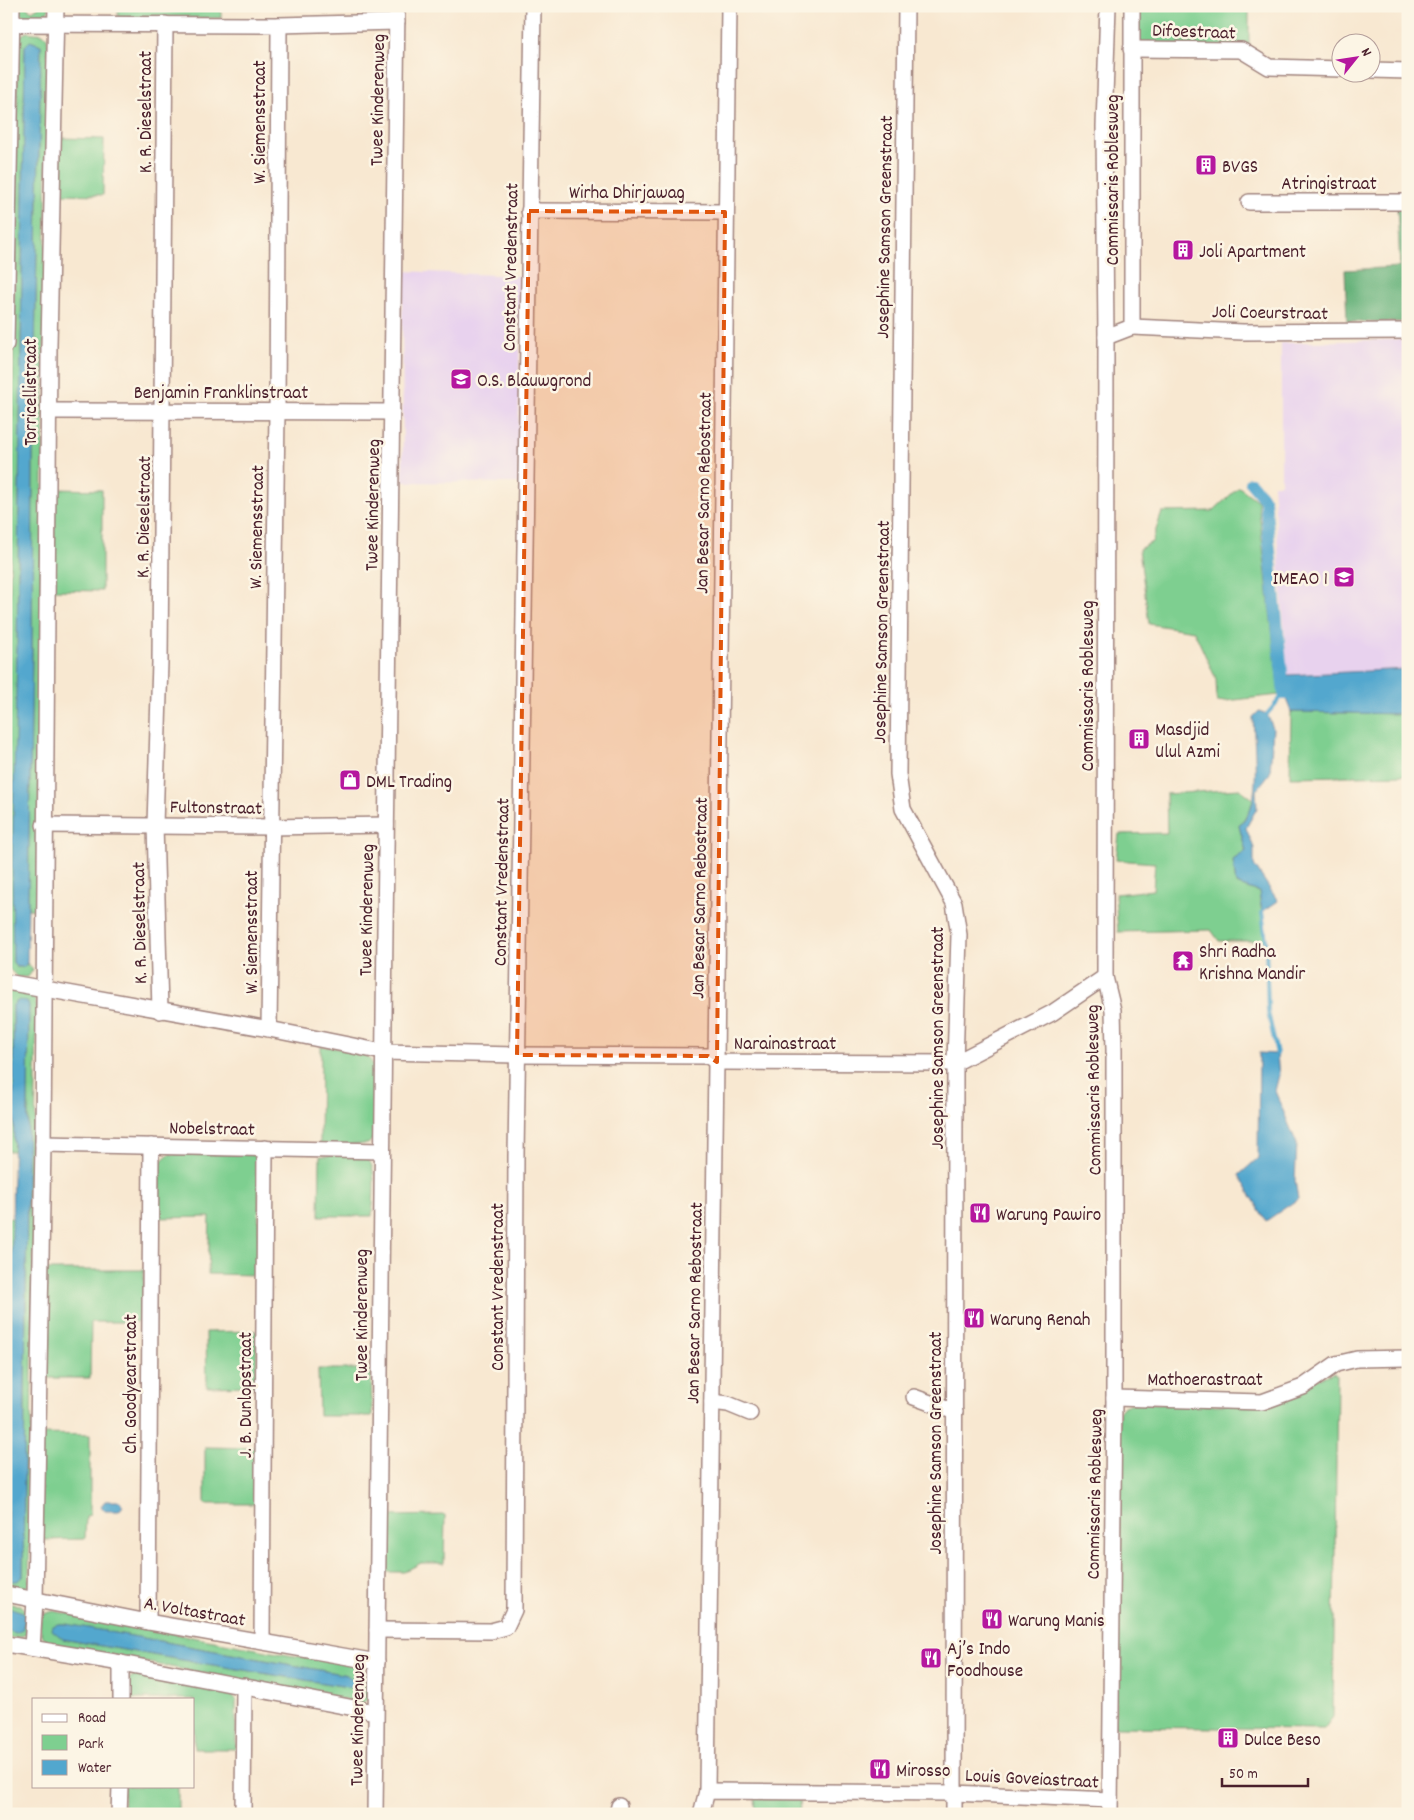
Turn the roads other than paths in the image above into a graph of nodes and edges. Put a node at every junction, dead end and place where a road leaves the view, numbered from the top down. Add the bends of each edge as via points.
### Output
1 (12, 6) edge
2 (56, 6) edge
3 (397, 6) edge
4 (533, 6) edge
5 (728, 6) edge
6 (906, 6) edge
7 (1108, 6) edge
8 (1132, 6) edge
9 (397, 22) junction
10 (9, 24) edge
11 (165, 24) junction
12 (56, 25) junction
13 (278, 25) junction
14 (1131, 49) junction
15 (1332, 69) edge
16 (1382, 70) edge
17 (1408, 70) edge
18 (8, 154) edge
19 (1250, 202) dead end
20 (1408, 202) edge
21 (530, 211) junction
22 (725, 212) junction
23 (7, 282) edge
24 (1132, 327) junction
25 (1408, 331) edge
26 (1106, 337) junction
27 (6, 344) edge
28 (163, 410) junction
29 (49, 411) junction
30 (277, 412) junction
31 (392, 412) junction
32 (44, 825) junction
33 (155, 825) junction
34 (386, 825) junction
35 (270, 827) junction
36 (1105, 977) junction
37 (6, 982) edge
38 (43, 988) junction
39 (160, 1011) junction
40 (269, 1029) junction
41 (383, 1052) junction
42 (517, 1055) junction
43 (717, 1062) junction
44 (955, 1063) junction
45 (43, 1144) junction
46 (151, 1146) junction
47 (265, 1148) junction
48 (381, 1151) junction
49 (1408, 1358) edge
50 (914, 1398) dead end
51 (1114, 1398) junction
52 (712, 1402) junction
53 (954, 1412) junction
54 (750, 1413) dead end
55 (6, 1594) edge
56 (36, 1600) junction
57 (148, 1622) junction
58 (377, 1630) junction
59 (262, 1641) junction
60 (6, 1644) edge
61 (32, 1648) junction
62 (377, 1662) junction
63 (121, 1663) junction
64 (244, 1686) junction
65 (121, 1698) edge
66 (376, 1712) junction
67 (120, 1788) edge
68 (707, 1791) junction
69 (954, 1793) junction
70 (1110, 1807) edge
71 (119, 1814) edge
72 (243, 1814) edge
73 (375, 1814) edge
74 (701, 1814) edge
75 (954, 1814) edge

1 - 10 street
2 - 12 street, Torricellistraat
3 - 9 street, Twee Kinderenweg
4 - 21 street, Constant Vredenstraat
5 - 22 street, Jan Besar Sarno Rebostraat
6 - 44 street, Josephine Samson Greenstraat via 898,774 903,809 954,903 959,935
7 - 26 street, Commissaris Roblesweg via 1104,126
8 - 14 street, Commissaris Roblesweg
9 - 13 street
9 - 31 street, Twee Kinderenweg
10 - 12 street
10 - 18 street
11 - 12 street
11 - 13 street
11 - 28 street, K. R. Dieselstraat
12 - 29 street, Torricellistraat
13 - 30 street, W. Siemensstraat
14 - 15 street, Difoestraat via 1241,50 1268,67
14 - 24 street, Commissaris Roblesweg
16 - 17 street
18 - 23 street
19 - 20 street, Atringistraat
21 - 22 street, Wirha Dhirjawag
21 - 42 street, Constant Vredenstraat
22 - 43 street, Jan Besar Sarno Rebostraat
23 - 27 street
24 - 25 street, Joli Coeurstraat via 1243,332
24 - 26 street
26 - 36 street, Commissaris Roblesweg
28 - 29 street, Benjamin Franklinstraat
28 - 30 street, Benjamin Franklinstraat
28 - 33 street, K. R. Dieselstraat
29 - 32 street, Torricellistraat
30 - 31 street, Benjamin Franklinstraat
30 - 35 street, W. Siemensstraat
31 - 34 street, Twee Kinderenweg
32 - 33 street, Fultonstraat
32 - 38 street, Torricellistraat
33 - 35 street, Fultonstraat
33 - 39 street, K. R. Dieselstraat
34 - 35 street, Fultonstraat
34 - 41 street, Twee Kinderenweg
35 - 40 street, W. Siemensstraat
36 - 44 street, Narainastraat via 1052,1012
36 - 51 street, Commissaris Roblesweg via 1113,1010 1114,1050
37 - 38 street, Narainastraat
38 - 39 street, Narainastraat
38 - 45 street, Torricellistraat
39 - 40 street, Narainastraat
40 - 41 street, Narainastraat
41 - 42 street, Narainastraat
41 - 48 street, Twee Kinderenweg
42 - 43 street, Narainastraat via 708,1056
42 - 58 street, Constant Vredenstraat via 514,1610 506,1626 491,1631
43 - 44 street, Narainastraat
43 - 52 street, Jan Besar Sarno Rebostraat
44 - 53 street, Josephine Samson Greenstraat
45 - 46 street, Nobelstraat
45 - 56 street, Torricellistraat
46 - 47 street, Nobelstraat
46 - 57 street, Ch. Goodyearstraat
47 - 48 street, Nobelstraat
47 - 59 street, J. B. Dunlopstraat
48 - 58 street, Twee Kinderenweg
49 - 51 street, Mathoerastraat via 1357,1359 1336,1364 1303,1387 1262,1402
50 - 53 street
51 - 70 street, Commissaris Roblesweg
52 - 54 street via 728,1404
52 - 68 street, Jan Besar Sarno Rebostraat
53 - 69 street, Josephine Samson Greenstraat
55 - 56 street, A. Voltastraat
56 - 57 street, A. Voltastraat
56 - 61 street, Torricellistraat
57 - 59 street, A. Voltastraat
58 - 62 street, Twee Kinderenweg
59 - 62 street, A. Voltastraat
60 - 61 street
61 - 63 street
62 - 66 street, Twee Kinderenweg
63 - 64 street
63 - 65 street
64 - 66 street
64 - 72 street
66 - 73 street, Twee Kinderenweg
67 - 71 street
68 - 69 street, Louis Goveiastraat
68 - 74 street
69 - 70 street, Louis Goveiastraat
69 - 75 street, Josephine Samson Greenstraat

